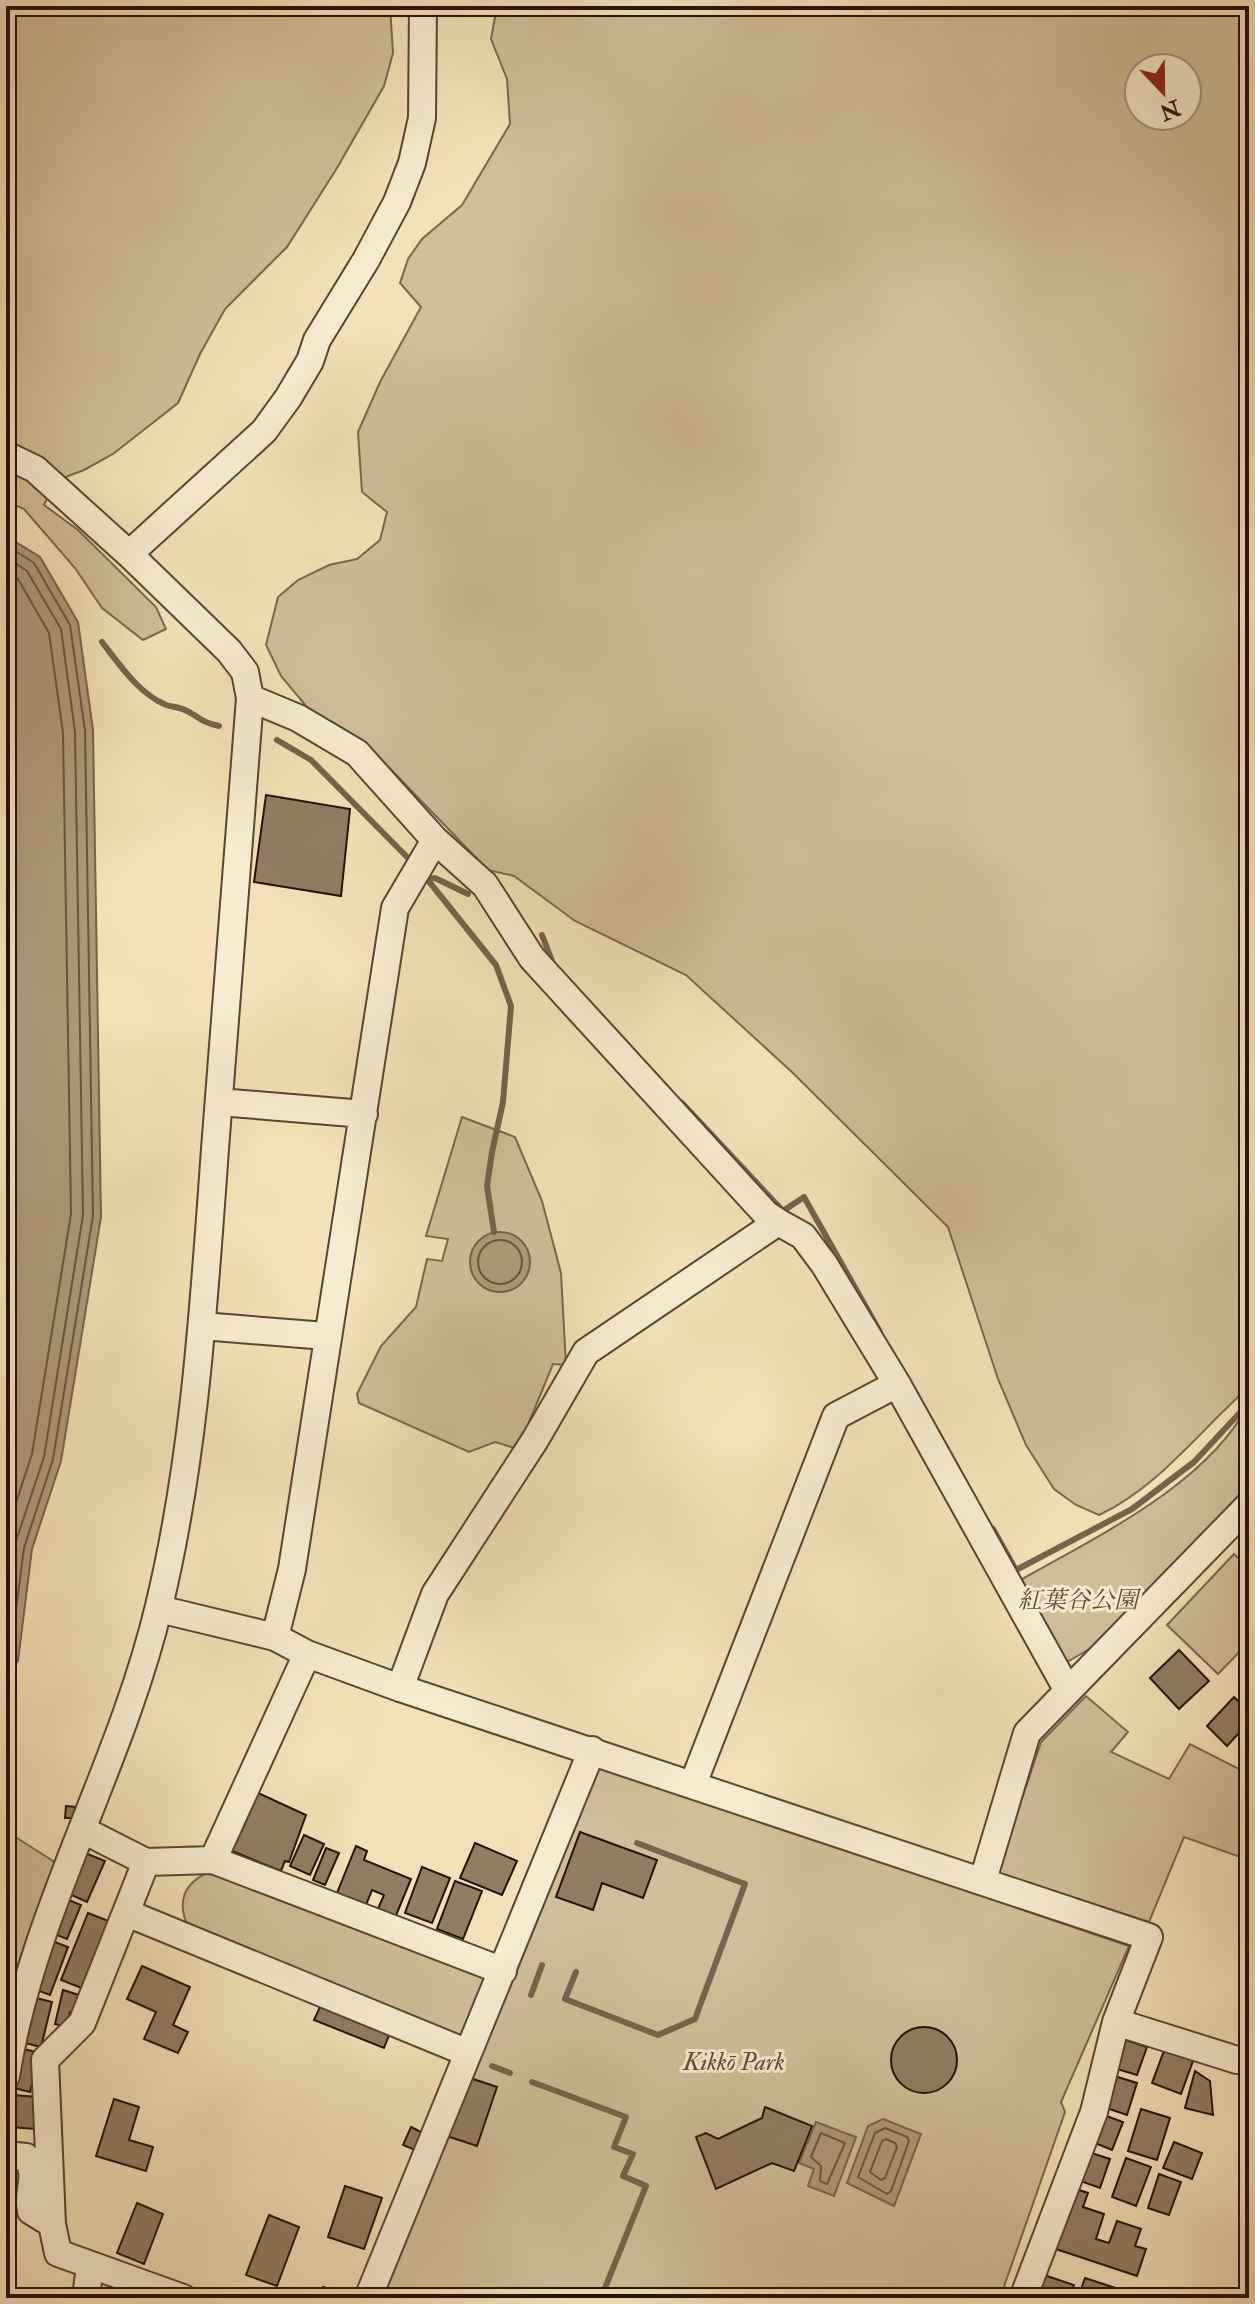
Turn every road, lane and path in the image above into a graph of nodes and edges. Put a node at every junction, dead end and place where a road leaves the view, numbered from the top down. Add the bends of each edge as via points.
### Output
1 (423, 6) edge
2 (6, 455) edge
3 (129, 554) junction
4 (250, 698) junction
5 (435, 840) junction
6 (219, 1102) junction
7 (364, 1114) junction
8 (778, 1222) junction
9 (202, 1326) junction
10 (326, 1336) junction
11 (897, 1384) junction
12 (1249, 1505) edge
13 (159, 1609) junction
14 (275, 1637) junction
15 (307, 1654) junction
16 (400, 1688) junction
17 (1068, 1691) junction
18 (592, 1750) junction
19 (693, 1784) junction
20 (83, 1830) junction
21 (213, 1860) junction
22 (146, 1862) junction
23 (983, 1880) junction
24 (127, 1913) junction
25 (503, 1971) junction
26 (1116, 2022) junction
27 (468, 2053) junction
28 (1237, 2060) dead end
29 (6, 2076) edge
30 (6, 2155) edge
31 (52, 2224) junction
32 (90, 2265) junction
33 (86, 2298) edge
34 (183, 2298) edge
35 (368, 2298) edge
36 (1023, 2298) edge

1 - 3 street via 419,133 397,202 366,260 264,431
2 - 3 street via 35,469
3 - 4 street via 229,651 245,672
4 - 5 street via 298,718 357,753
4 - 6 street
5 - 7 street via 395,908
5 - 8 street via 485,885 532,958 575,1008
6 - 7 street
6 - 9 street
7 - 10 street
8 - 11 street via 803,1236 824,1264
8 - 16 street via 586,1352 435,1594
9 - 10 street
9 - 13 street via 176,1528
10 - 14 street via 292,1569
11 - 17 street
11 - 19 street via 836,1416
12 - 17 street
13 - 14 street
13 - 20 street via 114,1754
14 - 15 street
15 - 16 street
15 - 21 street
16 - 18 street
17 - 23 street via 1027,1733
18 - 19 street
18 - 25 street
19 - 23 street
20 - 22 street
20 - 29 street via 26,1988
21 - 22 street
21 - 25 street
22 - 24 street
23 - 26 street via 1149,1937
24 - 27 street
24 - 31 street via 82,2023 45,2060
25 - 27 street
26 - 28 street
26 - 36 street via 1094,2112
27 - 35 street
30 - 31 street via 26,2157 33,2168 31,2211
31 - 32 street via 58,2253
32 - 33 street
32 - 34 street

